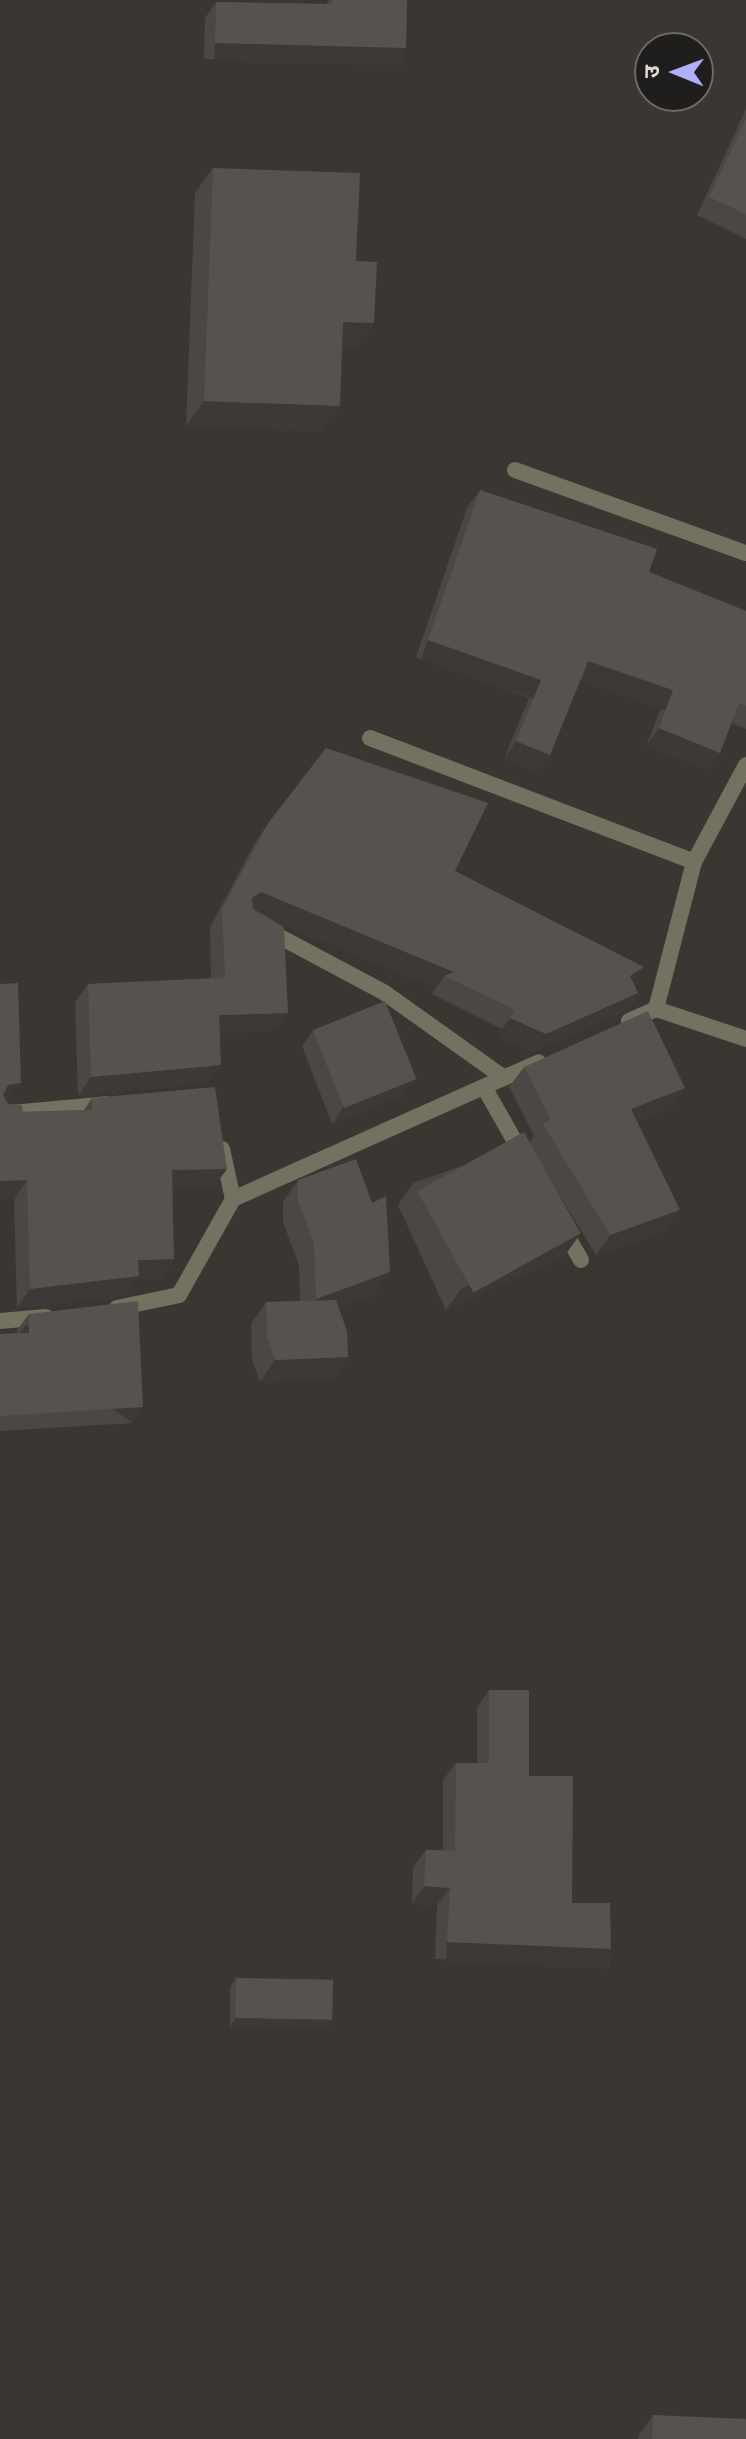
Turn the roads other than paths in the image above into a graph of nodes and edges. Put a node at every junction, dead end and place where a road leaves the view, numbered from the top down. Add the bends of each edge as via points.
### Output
1 (515, 470) dead end
2 (746, 553) edge
3 (370, 738) dead end
4 (746, 765) edge
5 (694, 862) junction
6 (249, 921) edge
7 (656, 1009) junction
8 (614, 1028) edge
9 (746, 1039) edge
10 (559, 1053) edge
11 (504, 1078) junction
12 (484, 1087) junction
13 (120, 1103) edge
14 (0, 1114) edge
15 (216, 1124) edge
16 (529, 1167) edge
17 (233, 1199) junction
18 (551, 1207) edge
19 (581, 1260) edge
20 (99, 1312) edge
21 (71, 1315) edge
22 (0, 1321) edge

1 - 2 street
3 - 5 street
4 - 5 street
5 - 7 street
6 - 11 street via 385,993
7 - 8 street
7 - 9 street
10 - 11 street
11 - 12 street
12 - 16 street
12 - 17 street
13 - 14 street
15 - 17 street
17 - 20 street via 179,1295
18 - 19 street
21 - 22 street

